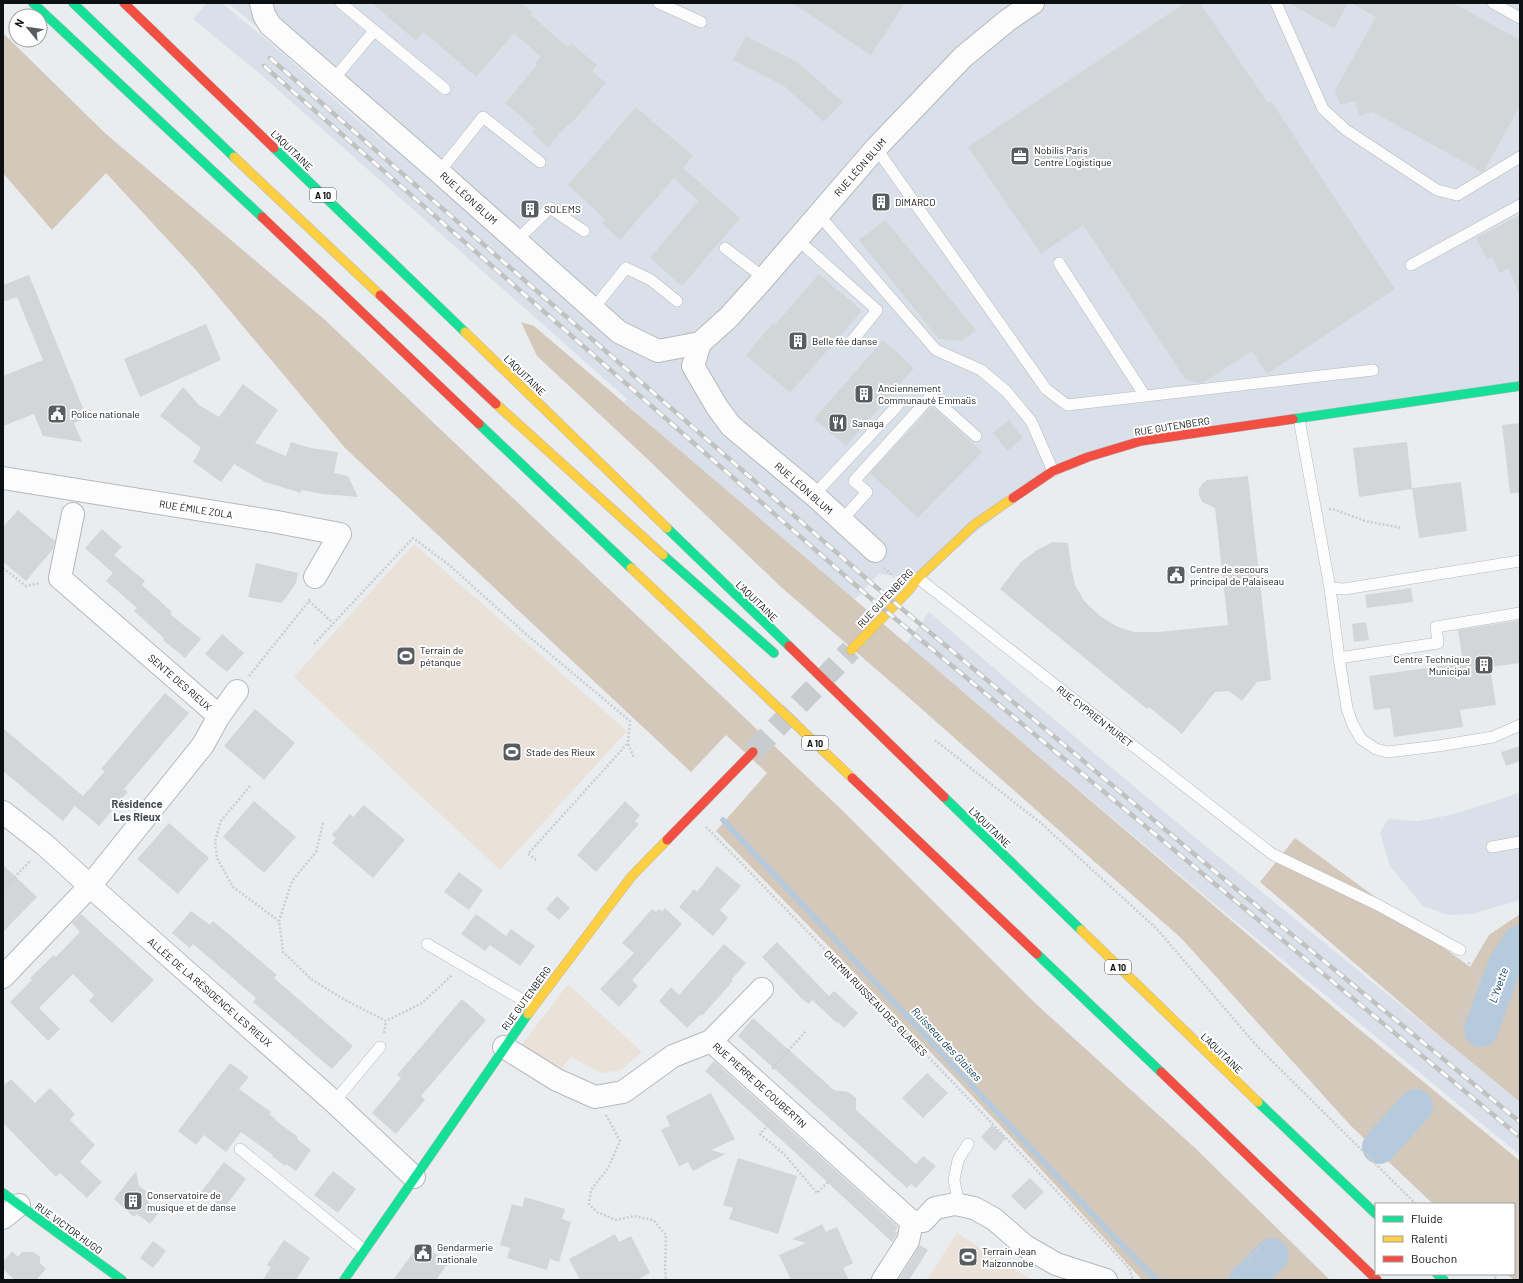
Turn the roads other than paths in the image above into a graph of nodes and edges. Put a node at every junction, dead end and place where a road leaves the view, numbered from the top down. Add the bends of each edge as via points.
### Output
1 (33, 3) edge
2 (73, 3) edge
3 (124, 3) edge
4 (261, 3) edge
5 (341, 3) edge
6 (659, 3) edge
7 (1033, 3) edge
8 (1276, 3) edge
9 (1493, 3) edge
10 (1520, 18) edge
11 (701, 22) dead end
12 (374, 30) junction
13 (333, 80) junction
14 (445, 89) dead end
15 (876, 148) junction
16 (1520, 157) edge
17 (540, 162) dead end
18 (439, 172) junction
19 (1520, 204) edge
20 (819, 215) junction
21 (584, 231) dead end
22 (798, 240) junction
23 (516, 241) junction
24 (725, 248) dead end
25 (1059, 263) dead end
26 (1411, 265) dead end
27 (764, 278) junction
28 (677, 301) dead end
29 (593, 309) junction
30 (852, 341) dead end
31 (700, 343) junction
32 (1373, 370) dead end
33 (1520, 386) edge
34 (1145, 396) junction
35 (898, 405) dead end
36 (1299, 418) junction
37 (976, 436) dead end
38 (1053, 471) junction
39 (3, 478) edge
40 (814, 496) junction
41 (73, 514) dead end
42 (841, 520) junction
43 (875, 551) dead end
44 (1520, 561) edge
45 (315, 577) dead end
46 (918, 578) junction
47 (1330, 588) junction
48 (1520, 613) edge
49 (851, 650) tunnel mouth
50 (778, 657) dead end
51 (1339, 658) junction
52 (237, 691) road end
53 (832, 701) dead end
54 (219, 716) junction
55 (862, 718) junction
56 (1520, 725) edge
57 (753, 752) tunnel mouth
58 (3, 812) edge
59 (1520, 842) edge
60 (1492, 847) dead end
61 (90, 886) junction
62 (427, 944) dead end
63 (1460, 950) road end
64 (3, 977) edge
65 (762, 990) dead end
66 (533, 1006) junction
67 (711, 1041) junction
68 (380, 1047) dead end
69 (504, 1047) junction
70 (334, 1102) junction
71 (968, 1144) dead end
72 (240, 1149) dead end
73 (414, 1177) junction
74 (8, 1205) edge
75 (959, 1205) junction
76 (1375, 1213) edge
77 (912, 1222) junction
78 (364, 1250) junction
79 (122, 1280) edge
80 (344, 1280) edge
81 (883, 1280) edge
82 (1106, 1280) edge
83 (1377, 1280) edge

1 - 83 main road, A 10 via 264,219
2 - 50 main road via 527,432
3 - 55 main road, L'AQUITAINE / A 10
4 - 13 street, RUE LÉON BLUM via 270,25
5 - 12 lane
6 - 11 lane
7 - 15 street, RUE LÉON BLUM via 963,57
8 - 16 lane via 1324,109 1346,130 1437,190 1457,195
9 - 10 lane
12 - 13 lane
12 - 14 lane
13 - 18 street, RUE LÉON BLUM
15 - 20 street, RUE LÉON BLUM
15 - 34 lane via 1046,389 1067,405
17 - 18 lane via 483,117
18 - 23 street, RUE LÉON BLUM
19 - 26 lane
20 - 22 street, RUE LÉON BLUM
20 - 38 lane via 936,350 981,370 1006,391 1031,421
21 - 23 lane via 550,208
22 - 27 street, RUE LÉON BLUM
22 - 30 lane via 877,310
23 - 29 street, RUE LÉON BLUM
24 - 27 lane
25 - 34 lane
27 - 31 street, RUE LÉON BLUM via 728,318
28 - 29 lane via 651,280 626,268
29 - 31 street, RUE LÉON BLUM via 619,332 658,351
31 - 40 street, RUE LÉON BLUM via 693,366 717,407 732,426
32 - 34 lane
33 - 36 main road, RUE GUTENBERG
35 - 40 lane
36 - 38 main road, RUE GUTENBERG via 1141,442 1088,457
36 - 47 lane
37 - 42 lane via 931,396 854,481 867,492
38 - 46 main road, RUE GUTENBERG via 975,524
39 - 45 street, RUE ÉMILE ZOLA via 340,534
40 - 42 street, RUE LÉON BLUM
41 - 54 street, SENTE DES RIEUX via 60,578
42 - 43 street, RUE LÉON BLUM
44 - 47 lane via 1344,589
46 - 49 main road, RUE GUTENBERG
46 - 63 lane, RUE CYPRIEN MURET via 1272,854 1378,905
47 - 51 lane
48 - 51 lane via 1436,626 1438,643
51 - 56 lane via 1352,723 1361,739 1376,749 1387,752 1493,737
52 - 54 street
53 - 55 main road
54 - 61 street, SENTE DES RIEUX via 203,745
55 - 76 main road, L'AQUITAINE / A 10
57 - 66 main road, RUE GUTENBERG via 631,876
58 - 61 street, ALLÉE DE LA RÉSIDENCE LES RIEUX via 45,845
59 - 60 lane
61 - 64 street, SENTE DES RIEUX
61 - 70 street, ALLÉE DE LA RÉSIDENCE LES RIEUX
62 - 66 lane
65 - 67 street
66 - 69 main road, RUE GUTENBERG
67 - 69 street, RUE PIERRE DE COUBERTIN via 673,1056 623,1092 595,1097 557,1080
67 - 77 street, RUE PIERRE DE COUBERTIN
68 - 70 lane
69 - 73 main road, RUE GUTENBERG
70 - 73 street, ALLÉE DE LA RÉSIDENCE LES RIEUX
71 - 75 lane via 958,1160 954,1180
72 - 78 lane
73 - 78 main road, RUE GUTENBERG
74 - 79 main road, RUE VICTOR HUGO
75 - 77 street via 935,1208 923,1221
75 - 82 street via 974,1208 994,1219 1025,1246 1056,1264
77 - 81 street via 908,1241
78 - 80 main road, RUE GUTENBERG

